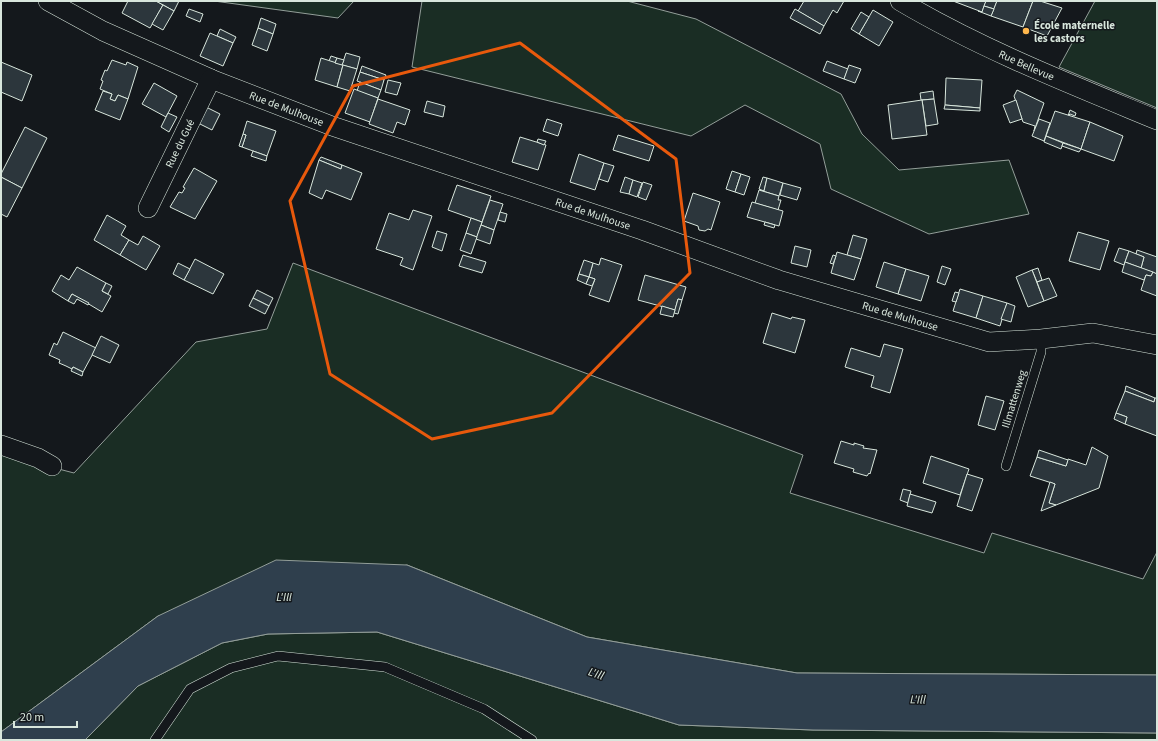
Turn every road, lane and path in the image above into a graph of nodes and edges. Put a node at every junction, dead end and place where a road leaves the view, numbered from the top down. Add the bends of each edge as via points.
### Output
1 (48, 1) edge
2 (900, 1) edge
3 (211, 79) junction
4 (1157, 120) edge
5 (148, 208) dead end
6 (1041, 339) junction
7 (1157, 345) edge
8 (1, 445) edge
9 (52, 466) dead end
10 (1006, 466) dead end
11 (154, 740) edge
12 (532, 740) edge

1 - 3 street, Rue de Mulhouse via 103,31
2 - 4 street, Rue Bellevue via 929,18 1045,74
3 - 5 street, Rue du Gué
3 - 6 street, Rue de Mulhouse via 332,126 642,230 779,280 989,342
6 - 7 street, Rue de Mulhouse via 1093,334
6 - 10 lane, Illmattenweg via 1041,352
8 - 9 street via 38,458
11 - 12 lane via 190,689 231,668 278,656 385,667 484,709

